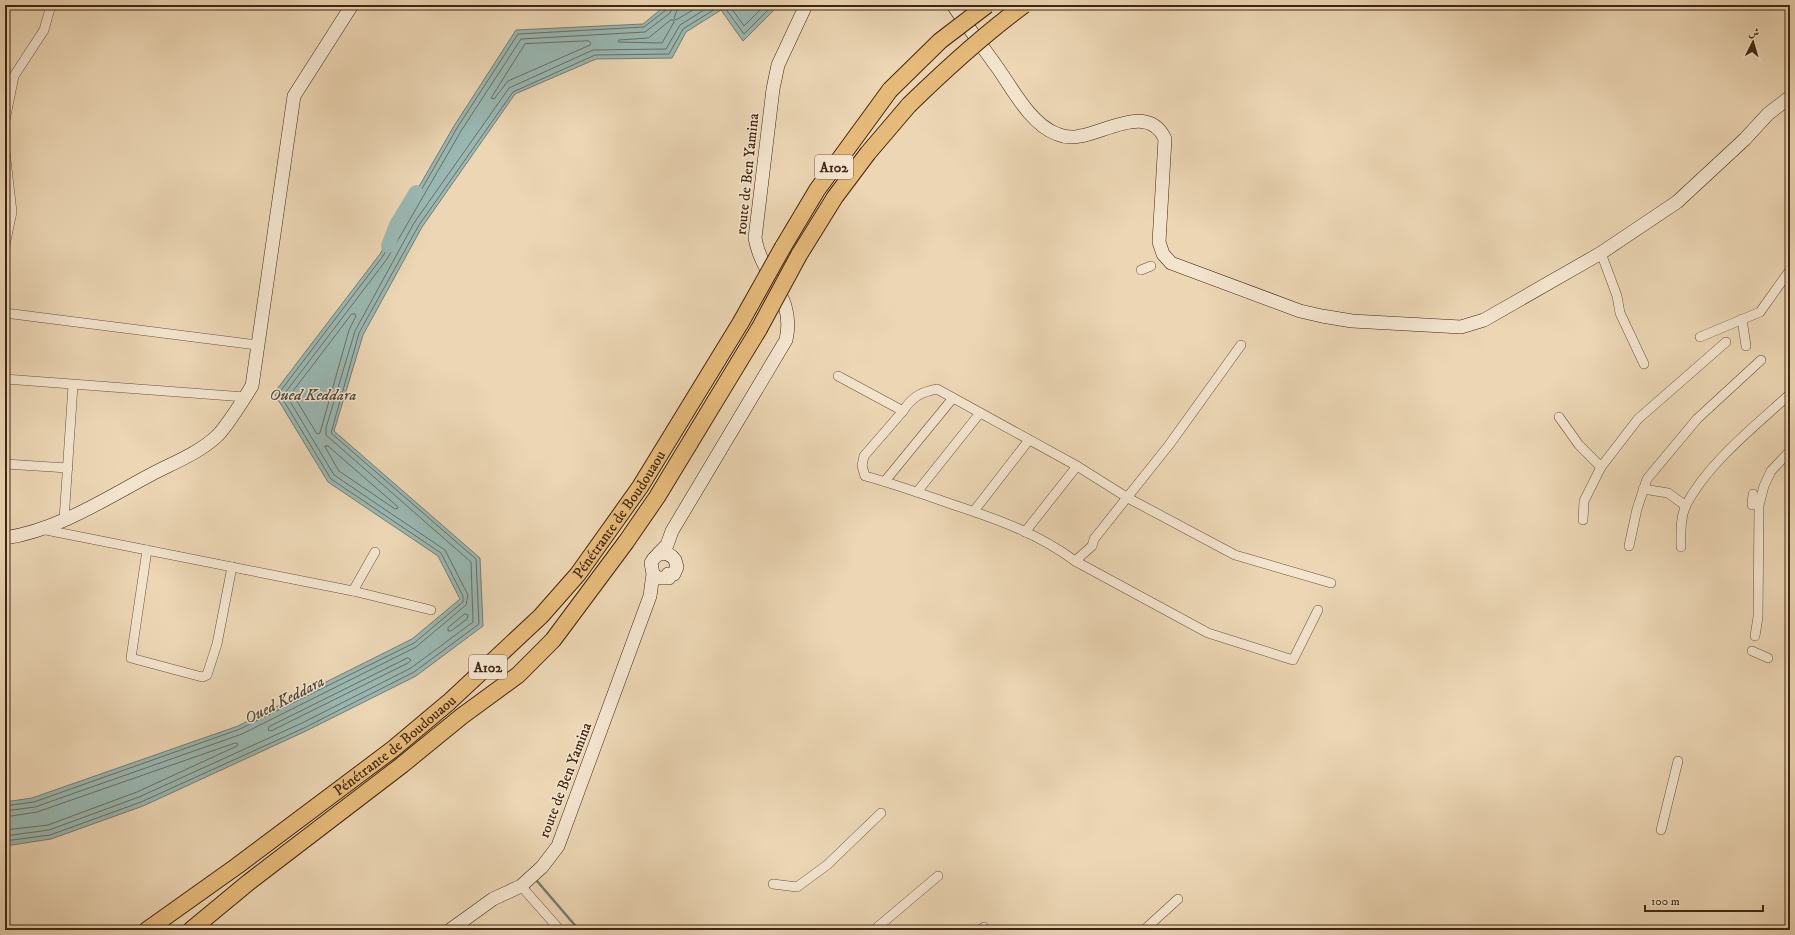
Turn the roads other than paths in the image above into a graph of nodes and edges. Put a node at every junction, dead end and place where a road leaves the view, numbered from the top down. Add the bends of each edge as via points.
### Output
1 (51, 5) edge
2 (352, 5) edge
3 (806, 5) edge
4 (953, 5) edge
5 (987, 5) edge
6 (1024, 5) edge
7 (1790, 97) edge
8 (5, 120) edge
9 (5, 151) edge
10 (8, 186) edge
11 (5, 245) edge
12 (1602, 253) junction
13 (1151, 266) dead end
14 (1141, 270) dead end
15 (1790, 270) edge
16 (5, 313) edge
17 (1742, 319) junction
18 (1700, 337) dead end
19 (1726, 342) dead end
20 (257, 345) junction
21 (1241, 345) dead end
22 (1746, 346) dead end
23 (1761, 360) dead end
24 (1644, 364) dead end
25 (838, 376) dead end
26 (5, 379) edge
27 (73, 385) junction
28 (1790, 394) edge
29 (245, 397) junction
30 (952, 398) junction
31 (902, 412) junction
32 (980, 413) junction
33 (1559, 416) dead end
34 (1029, 440) junction
35 (1790, 451) edge
36 (5, 464) edge
37 (1077, 466) junction
38 (1601, 467) junction
39 (68, 468) junction
40 (885, 481) junction
41 (1643, 489) junction
42 (917, 492) junction
43 (1753, 494) dead end
44 (1128, 498) junction
45 (1752, 505) dead end
46 (1686, 506) junction
47 (974, 512) junction
48 (64, 520) junction
49 (1583, 520) dead end
50 (41, 529) junction
51 (672, 531) junction
52 (1025, 532) junction
53 (5, 538) edge
54 (1629, 546) dead end
55 (1681, 547) dead end
56 (147, 550) junction
57 (375, 552) dead end
58 (658, 554) junction
59 (673, 557) junction
60 (1075, 561) junction
61 (232, 567) junction
62 (653, 574) junction
63 (665, 579) junction
64 (1331, 583) dead end
65 (353, 591) junction
66 (650, 596) junction
67 (431, 610) dead end
68 (1318, 610) dead end
69 (1754, 636) dead end
70 (1752, 651) dead end
71 (1768, 658) dead end
72 (1678, 761) dead end
73 (881, 813) dead end
74 (1661, 830) dead end
75 (938, 876) dead end
76 (773, 884) dead end
77 (521, 886) junction
78 (1178, 899) dead end
79 (147, 930) edge
80 (191, 930) edge
81 (450, 930) edge
82 (560, 930) edge
83 (874, 930) edge
84 (1144, 930) edge

1 - 8 street via 44,30 14,76
2 - 20 street via 294,96
3 - 51 street, route de Ben Yamina via 778,65 755,238 761,258 787,307 789,324 786,340
4 - 12 street via 1027,110 1046,128 1059,135 1072,137 1136,121 1151,123 1159,130 1164,139 1159,215 1160,248 1171,263 1190,271 1300,311 1322,316 1352,321 1461,327 1484,320
5 - 79 highway, Pénétrante de Boudouaou / A102, bridge via 940,41 890,90 817,190 741,322 640,487 578,574 541,616 449,702 393,749
6 - 80 highway, Pénétrante de Boudouaou / A102, bridge via 950,65 909,105 835,197 799,255 759,329 653,503 553,640 518,675 249,882
7 - 12 street via 1768,114 1677,202
9 - 10 street
10 - 11 street via 12,212
12 - 24 street via 1617,296 1620,313
13 - 14 street
15 - 17 street via 1760,312
16 - 20 street
17 - 18 street
17 - 22 street
19 - 38 street via 1638,419
20 - 29 street via 252,386
21 - 44 street
23 - 41 street via 1697,419 1647,479
25 - 31 street
26 - 27 street
27 - 29 street
27 - 39 street
28 - 46 street via 1731,448
29 - 48 street via 217,436 191,454
30 - 31 street via 937,389 922,392 909,401
30 - 32 street
30 - 40 street
31 - 40 street via 864,456 862,466 865,476
32 - 34 street
32 - 42 street
33 - 38 street via 1579,445
34 - 37 street
34 - 47 street
35 - 69 street via 1771,471 1759,505 1758,617
36 - 39 street
37 - 44 street
37 - 52 street
38 - 49 street via 1584,501
39 - 48 street
40 - 42 street
41 - 46 street via 1668,493
41 - 54 street
42 - 47 street
43 - 45 street
44 - 60 street via 1094,539 1092,546
44 - 64 street via 1235,555
46 - 55 street via 1681,522
47 - 52 street via 1009,523
48 - 50 street
50 - 53 street
50 - 56 street
51 - 58 street, route de Ben Yamina via 667,545
51 - 59 street
52 - 60 street via 1058,548
56 - 61 street
56 - 61 street via 130,658 202,677 207,675 217,644
57 - 65 street
58 - 59 street via 666,553
58 - 62 street via 651,563
59 - 63 street via 676,570
60 - 68 street via 1208,633 1294,660
61 - 65 street
62 - 63 street
62 - 66 street, route de Ben Yamina
63 - 66 street, route de Ben Yamina
65 - 67 street
66 - 77 street, route de Ben Yamina via 558,846 542,867
70 - 71 street
72 - 74 street
73 - 76 street via 827,865 797,888
75 - 83 street
77 - 81 street, route de Ben Yamina via 493,899
77 - 82 street
78 - 84 street

